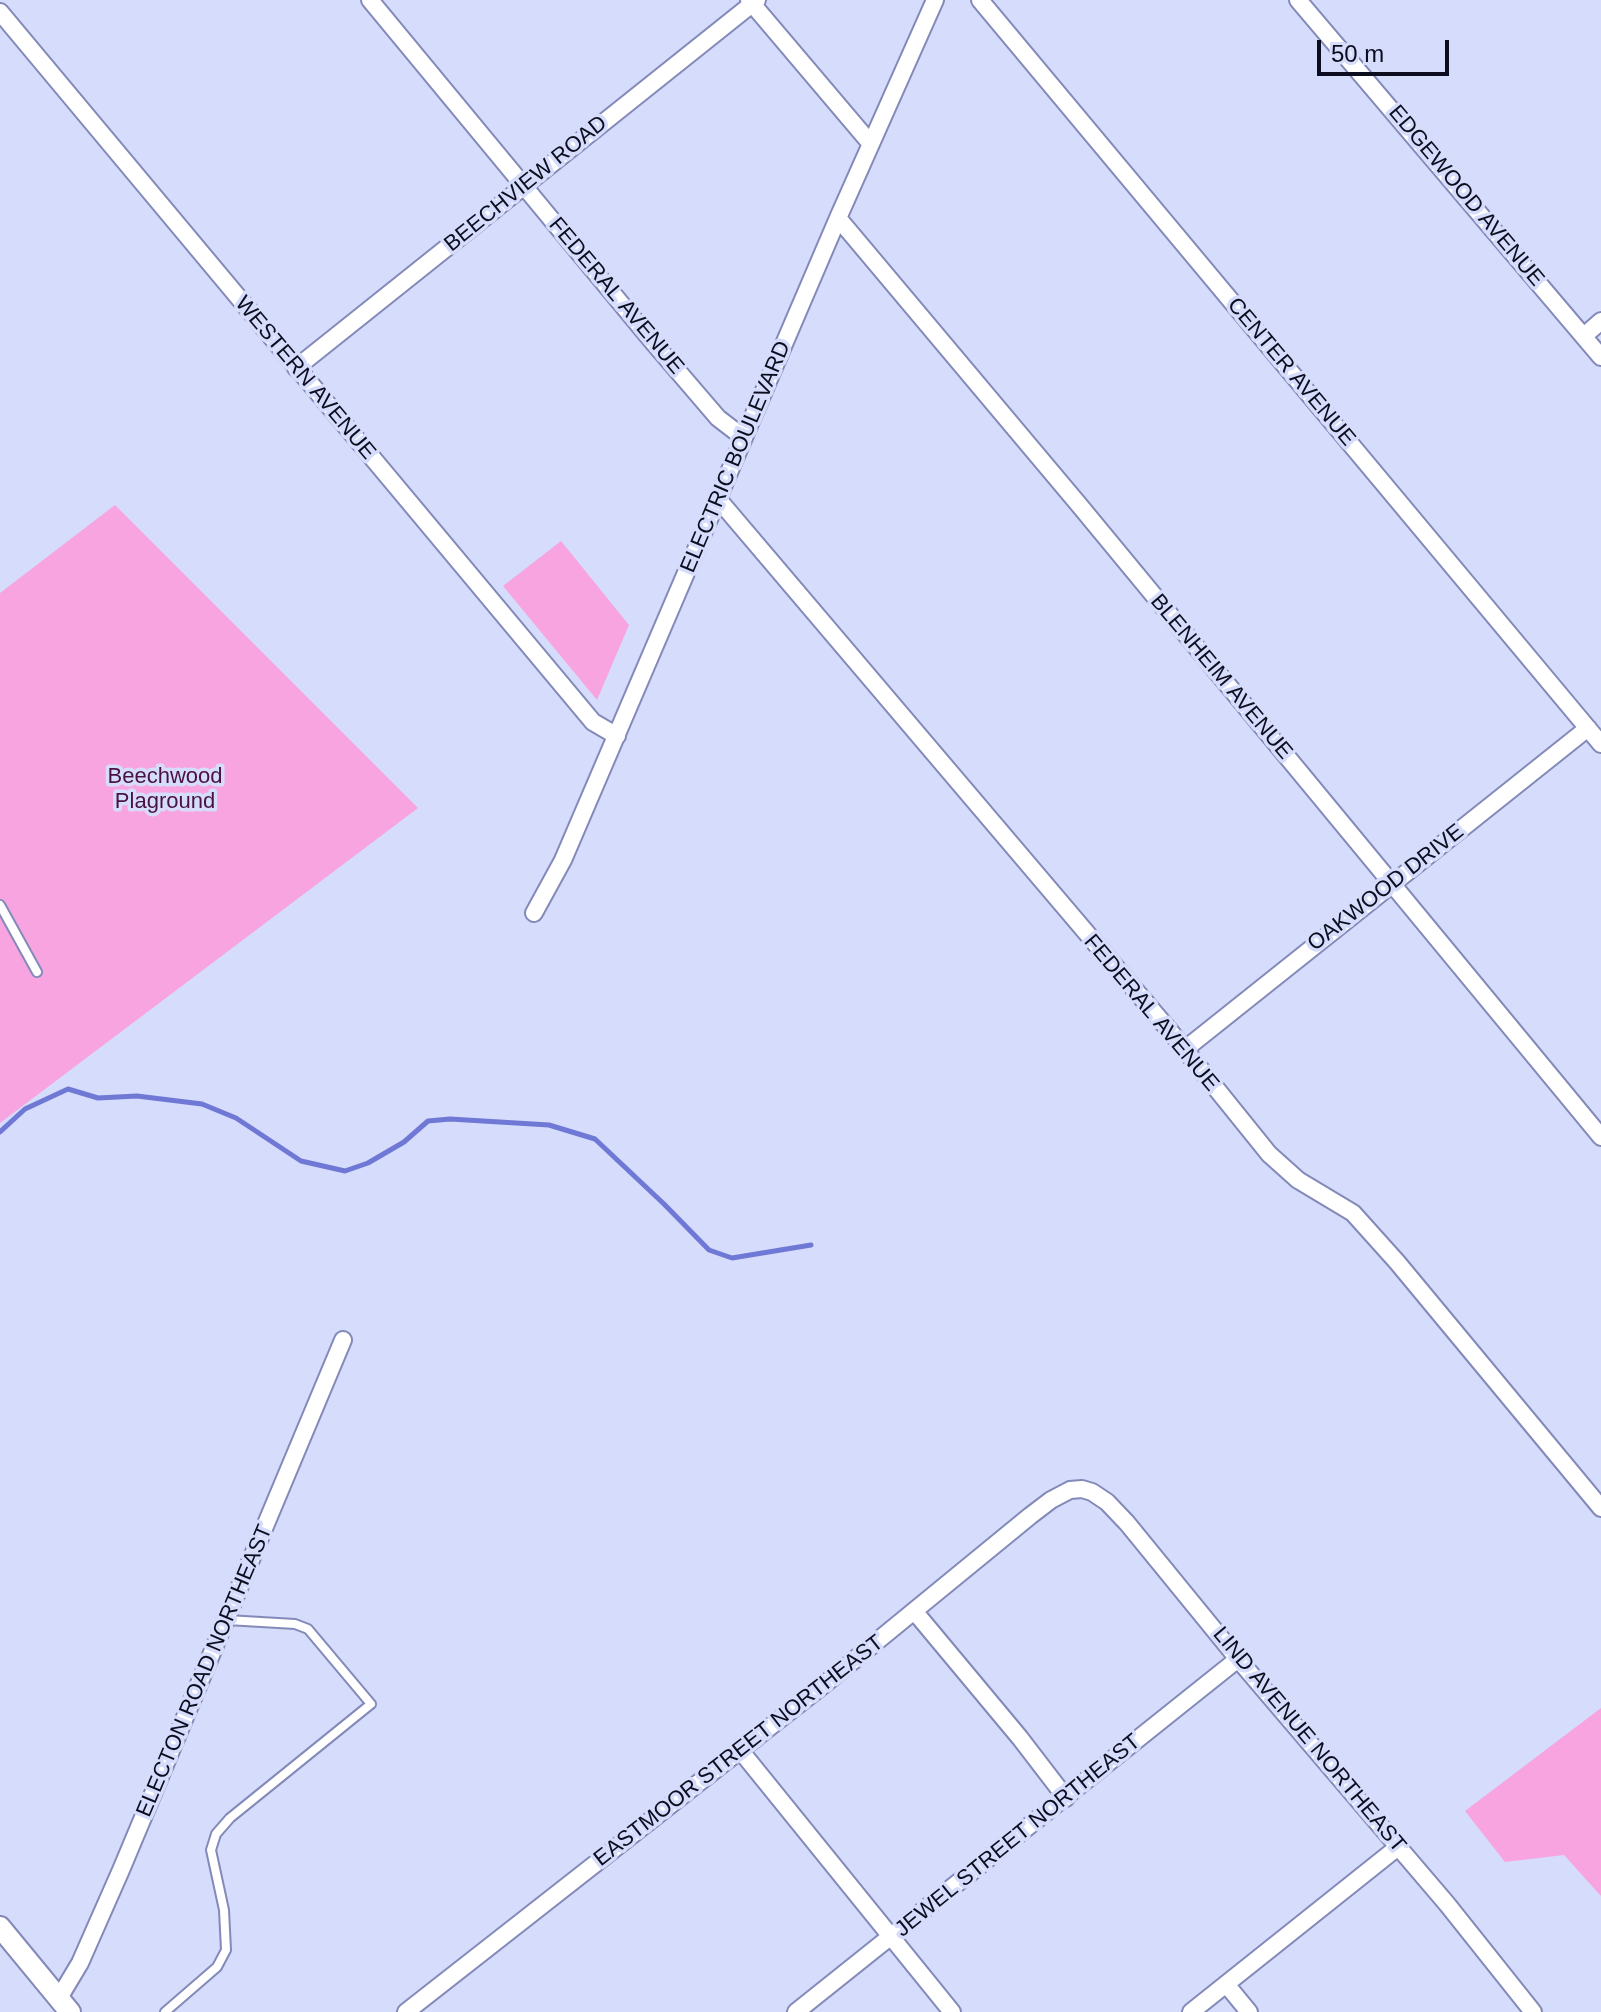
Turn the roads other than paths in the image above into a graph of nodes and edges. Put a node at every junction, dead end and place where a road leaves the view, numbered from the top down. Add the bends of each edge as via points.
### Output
1 (370, 0) edge
2 (935, 0) edge
3 (980, 0) edge
4 (1298, 0) edge
5 (753, 1) edge
6 (0, 12) edge
7 (871, 144) junction
8 (524, 185) junction
9 (838, 218) junction
10 (1601, 321) edge
11 (1584, 336) junction
12 (1601, 357) edge
13 (296, 368) junction
14 (744, 438) junction
15 (718, 499) junction
16 (1588, 728) junction
17 (617, 736) junction
18 (1601, 744) edge
19 (1392, 884) junction
20 (0, 905) edge
21 (534, 913) dead end
22 (37, 972) dead end
23 (1184, 1050) junction
24 (1601, 1137) edge
25 (343, 1340) dead end
26 (1070, 1490) joint
27 (1601, 1508) edge
28 (915, 1612) junction
29 (227, 1620) junction
30 (1238, 1659) junction
31 (740, 1750) junction
32 (1066, 1798) junction
33 (1398, 1847) junction
34 (0, 1927) edge
35 (891, 1937) junction
36 (1226, 1984) junction
37 (65, 2005) edge
38 (165, 2012) edge
39 (406, 2012) edge
40 (796, 2012) edge
41 (952, 2012) edge
42 (1191, 2012) edge
43 (1249, 2012) edge
44 (1533, 2012) edge

1 - 8 street, FEDERAL AVENUE
2 - 7 street, ELECTRIC BOULEVARD
3 - 16 street, CENTER AVENUE
4 - 11 street, EDGEWOOD AVENUE
5 - 7 street
5 - 8 street, BEECHVIEW ROAD
6 - 13 street, WESTERN AVENUE
7 - 9 street, ELECTRIC BOULEVARD
8 - 13 street, BEECHVIEW ROAD
8 - 14 street, FEDERAL AVENUE via 718,418
9 - 14 street, ELECTRIC BOULEVARD
9 - 19 street, BLENHEIM AVENUE
10 - 11 street
11 - 12 street, EDGEWOOD AVENUE
13 - 17 street, WESTERN AVENUE via 593,722
14 - 15 street, ELECTRIC BOULEVARD
15 - 17 street, ELECTRIC BOULEVARD
15 - 23 street, FEDERAL AVENUE
16 - 18 street, CENTER AVENUE
16 - 19 street, OAKWOOD DRIVE
17 - 21 street, ELECTRIC BOULEVARD
19 - 23 street, OAKWOOD DRIVE
19 - 24 street, BLENHEIM AVENUE
20 - 22 lane
23 - 27 street, FEDERAL AVENUE via 1288,1172 1362,1223
25 - 29 street, ELECTON ROAD NORTHEAST
26 - 28 street, EASTMOOR STREET NORTHEAST via 1030,1516
26 - 30 street, LIND AVENUE NORTHEAST via 1092,1492 1107,1502
28 - 31 street, EASTMOOR STREET NORTHEAST
28 - 32 street
29 - 37 street, ELECTON ROAD NORTHEAST
29 - 38 lane via 308,1629 371,1704 216,1834 211,1850 226,1950 217,1967
30 - 32 street, JEWEL STREET NORTHEAST
30 - 33 street, LIND AVENUE NORTHEAST
31 - 35 street
31 - 39 street, EASTMOOR STREET NORTHEAST
32 - 35 street, JEWEL STREET NORTHEAST
33 - 36 street
33 - 44 street, LIND AVENUE NORTHEAST
34 - 37 street
35 - 40 street, JEWEL STREET NORTHEAST
35 - 41 street
36 - 42 street
36 - 43 street

